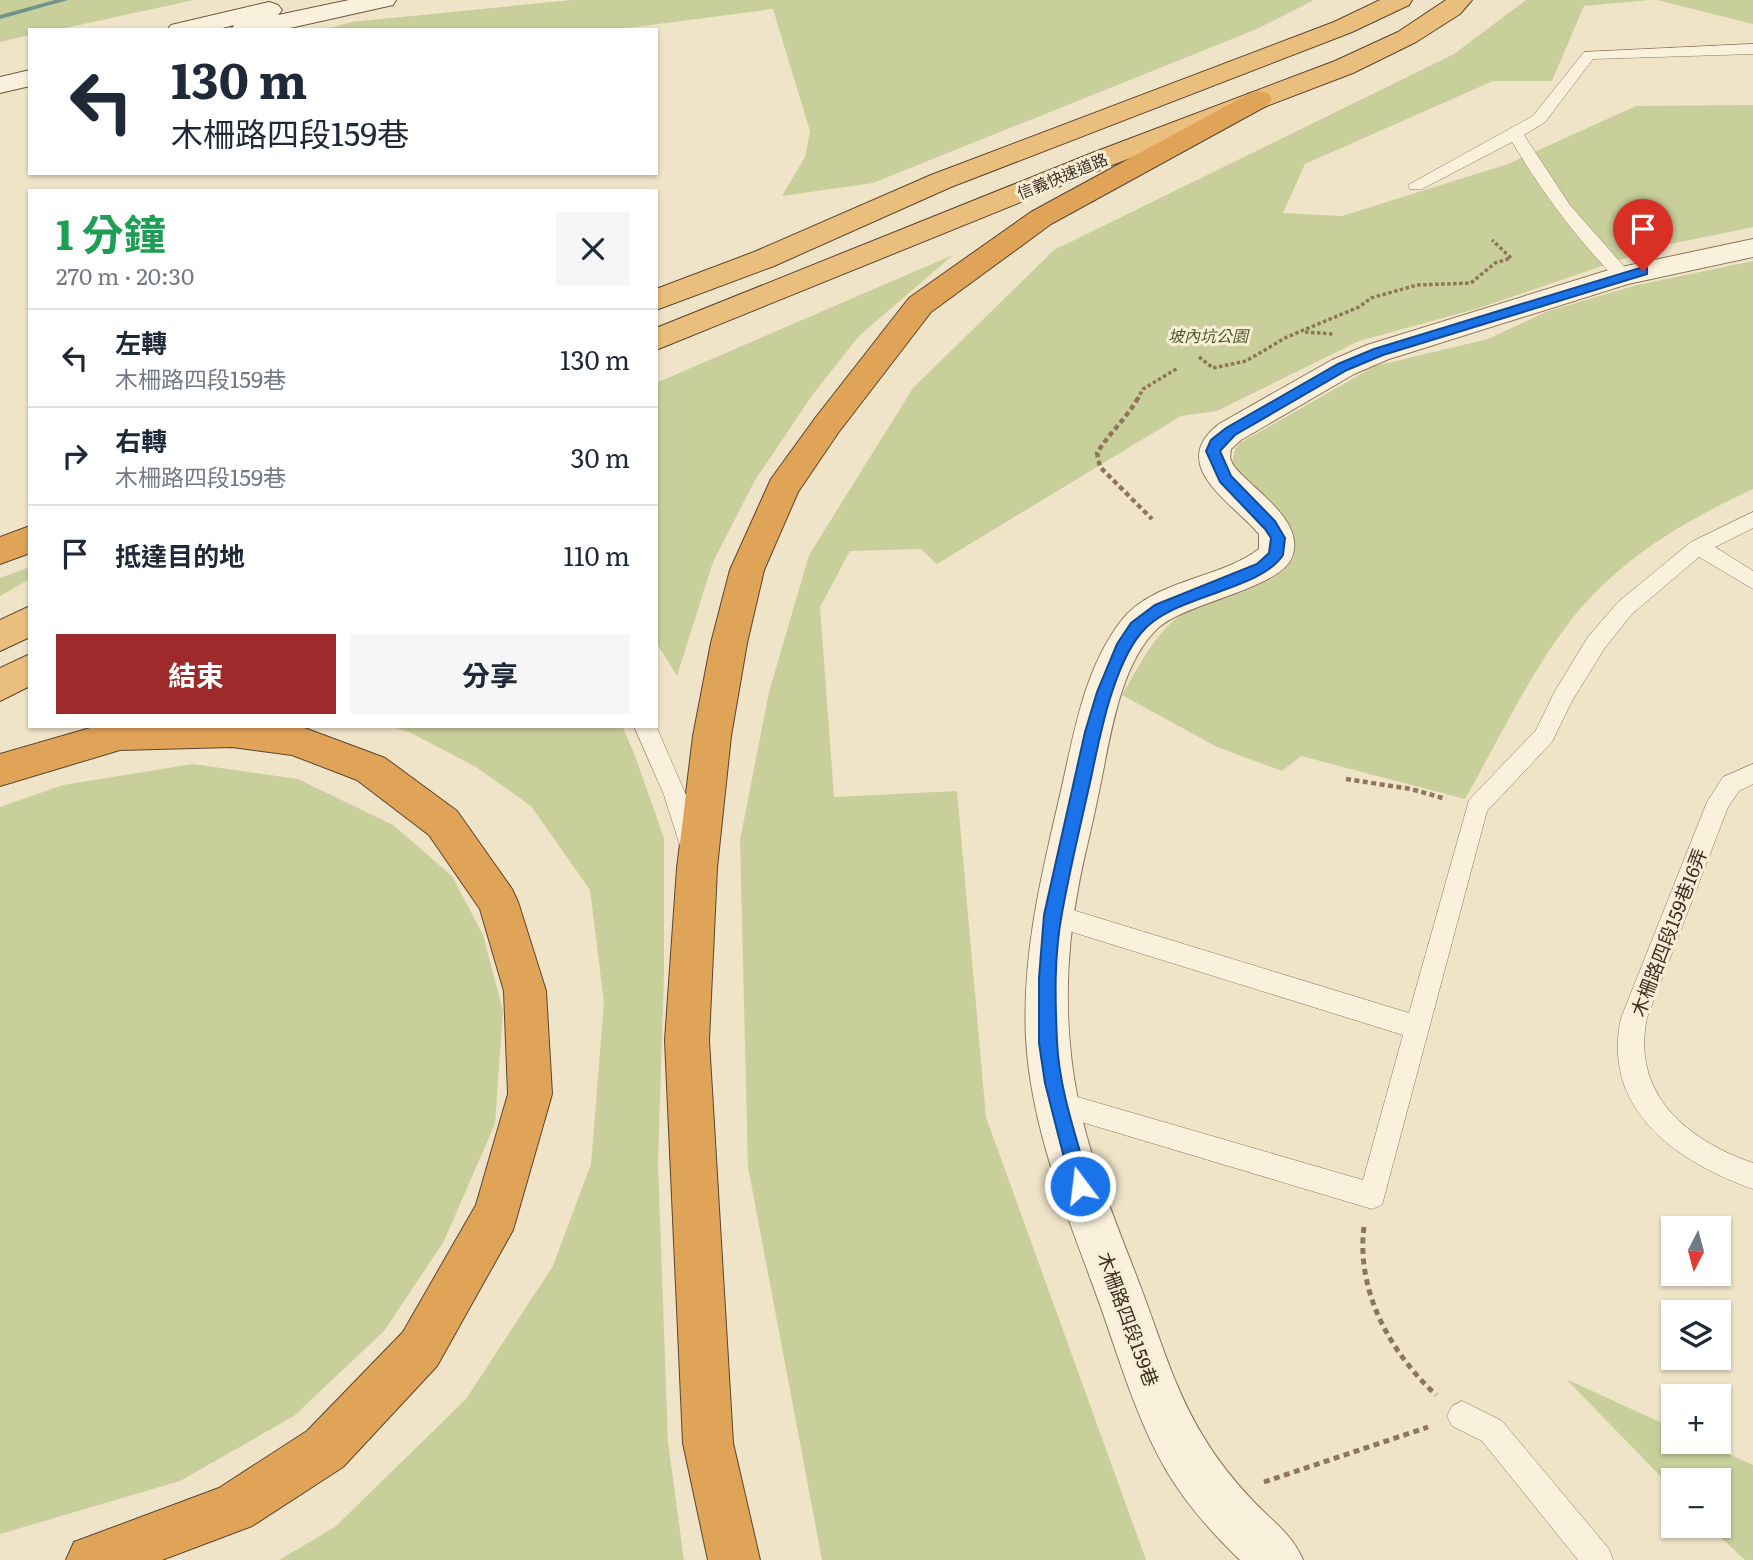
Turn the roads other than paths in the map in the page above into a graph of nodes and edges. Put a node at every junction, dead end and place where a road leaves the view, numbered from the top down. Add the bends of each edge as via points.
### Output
1 (315, 0) edge
2 (384, 0) edge
3 (1400, 0) edge
4 (1460, 0) edge
5 (189, 28) edge
6 (253, 28) edge
7 (1753, 49) edge
8 (28, 63) edge
9 (0, 70) edge
10 (28, 78) edge
11 (0, 85) edge
12 (1259, 99) junction
13 (1515, 134) junction
14 (1416, 185) dead end
15 (1753, 248) edge
16 (1623, 276) junction
17 (658, 299) edge
18 (658, 339) edge
19 (1753, 519) edge
20 (28, 540) edge
21 (1698, 547) junction
22 (0, 551) edge
23 (1753, 581) edge
24 (28, 622) edge
25 (0, 637) edge
26 (28, 669) edge
27 (0, 686) edge
28 (646, 728) edge
29 (0, 770) edge
30 (1753, 773) edge
31 (697, 868) junction
32 (1053, 915) junction
33 (1418, 1028) junction
34 (1057, 1103) junction
35 (1753, 1176) edge
36 (1462, 1416) road end
37 (92, 1560) edge
38 (734, 1560) edge
39 (1277, 1560) edge
40 (1598, 1560) edge

1 - 5 street
2 - 6 street
3 - 17 highway, 信義快速道路 via 1343,27 941,181 764,259
4 - 12 highway, 信義快速道路 via 1408,37
7 - 13 lane via 1589,55 1539,119
8 - 9 street
10 - 11 street
12 - 18 highway, 信義快速道路
12 - 31 highway via 1041,218 920,305 827,425 783,488 747,570 712,736
13 - 14 lane
13 - 16 lane via 1549,191
15 - 16 street, 木柵路四段159巷
16 - 32 street, 木柵路四段159巷 via 1378,352 1343,367 1216,444 1213,451 1225,479 1278,538 1276,555 1262,568 1160,609 1136,627 1125,644 1093,732
19 - 21 lane
20 - 22 highway
21 - 23 lane
21 - 33 lane via 1625,608 1596,643 1544,736 1478,807
24 - 25 highway
26 - 27 highway
28 - 31 lane via 676,795
29 - 37 highway via 120,735 232,732 294,740 371,769 443,823 498,902 525,991 530,1094 497,1214 420,1349 325,1448 234,1508
30 - 35 lane, 木柵路四段159巷16弄 via 1731,784 1718,802 1634,1018 1629,1048 1636,1081 1653,1112 1681,1140 1713,1162
31 - 38 highway via 687,1040 708,1443
32 - 33 lane
32 - 34 street, 木柵路四段159巷 via 1047,978 1048,1043
33 - 34 lane via 1373,1196
34 - 39 street, 木柵路四段159巷 via 1080,1186 1157,1396 1183,1451 1216,1499
36 - 40 lane via 1492,1432

